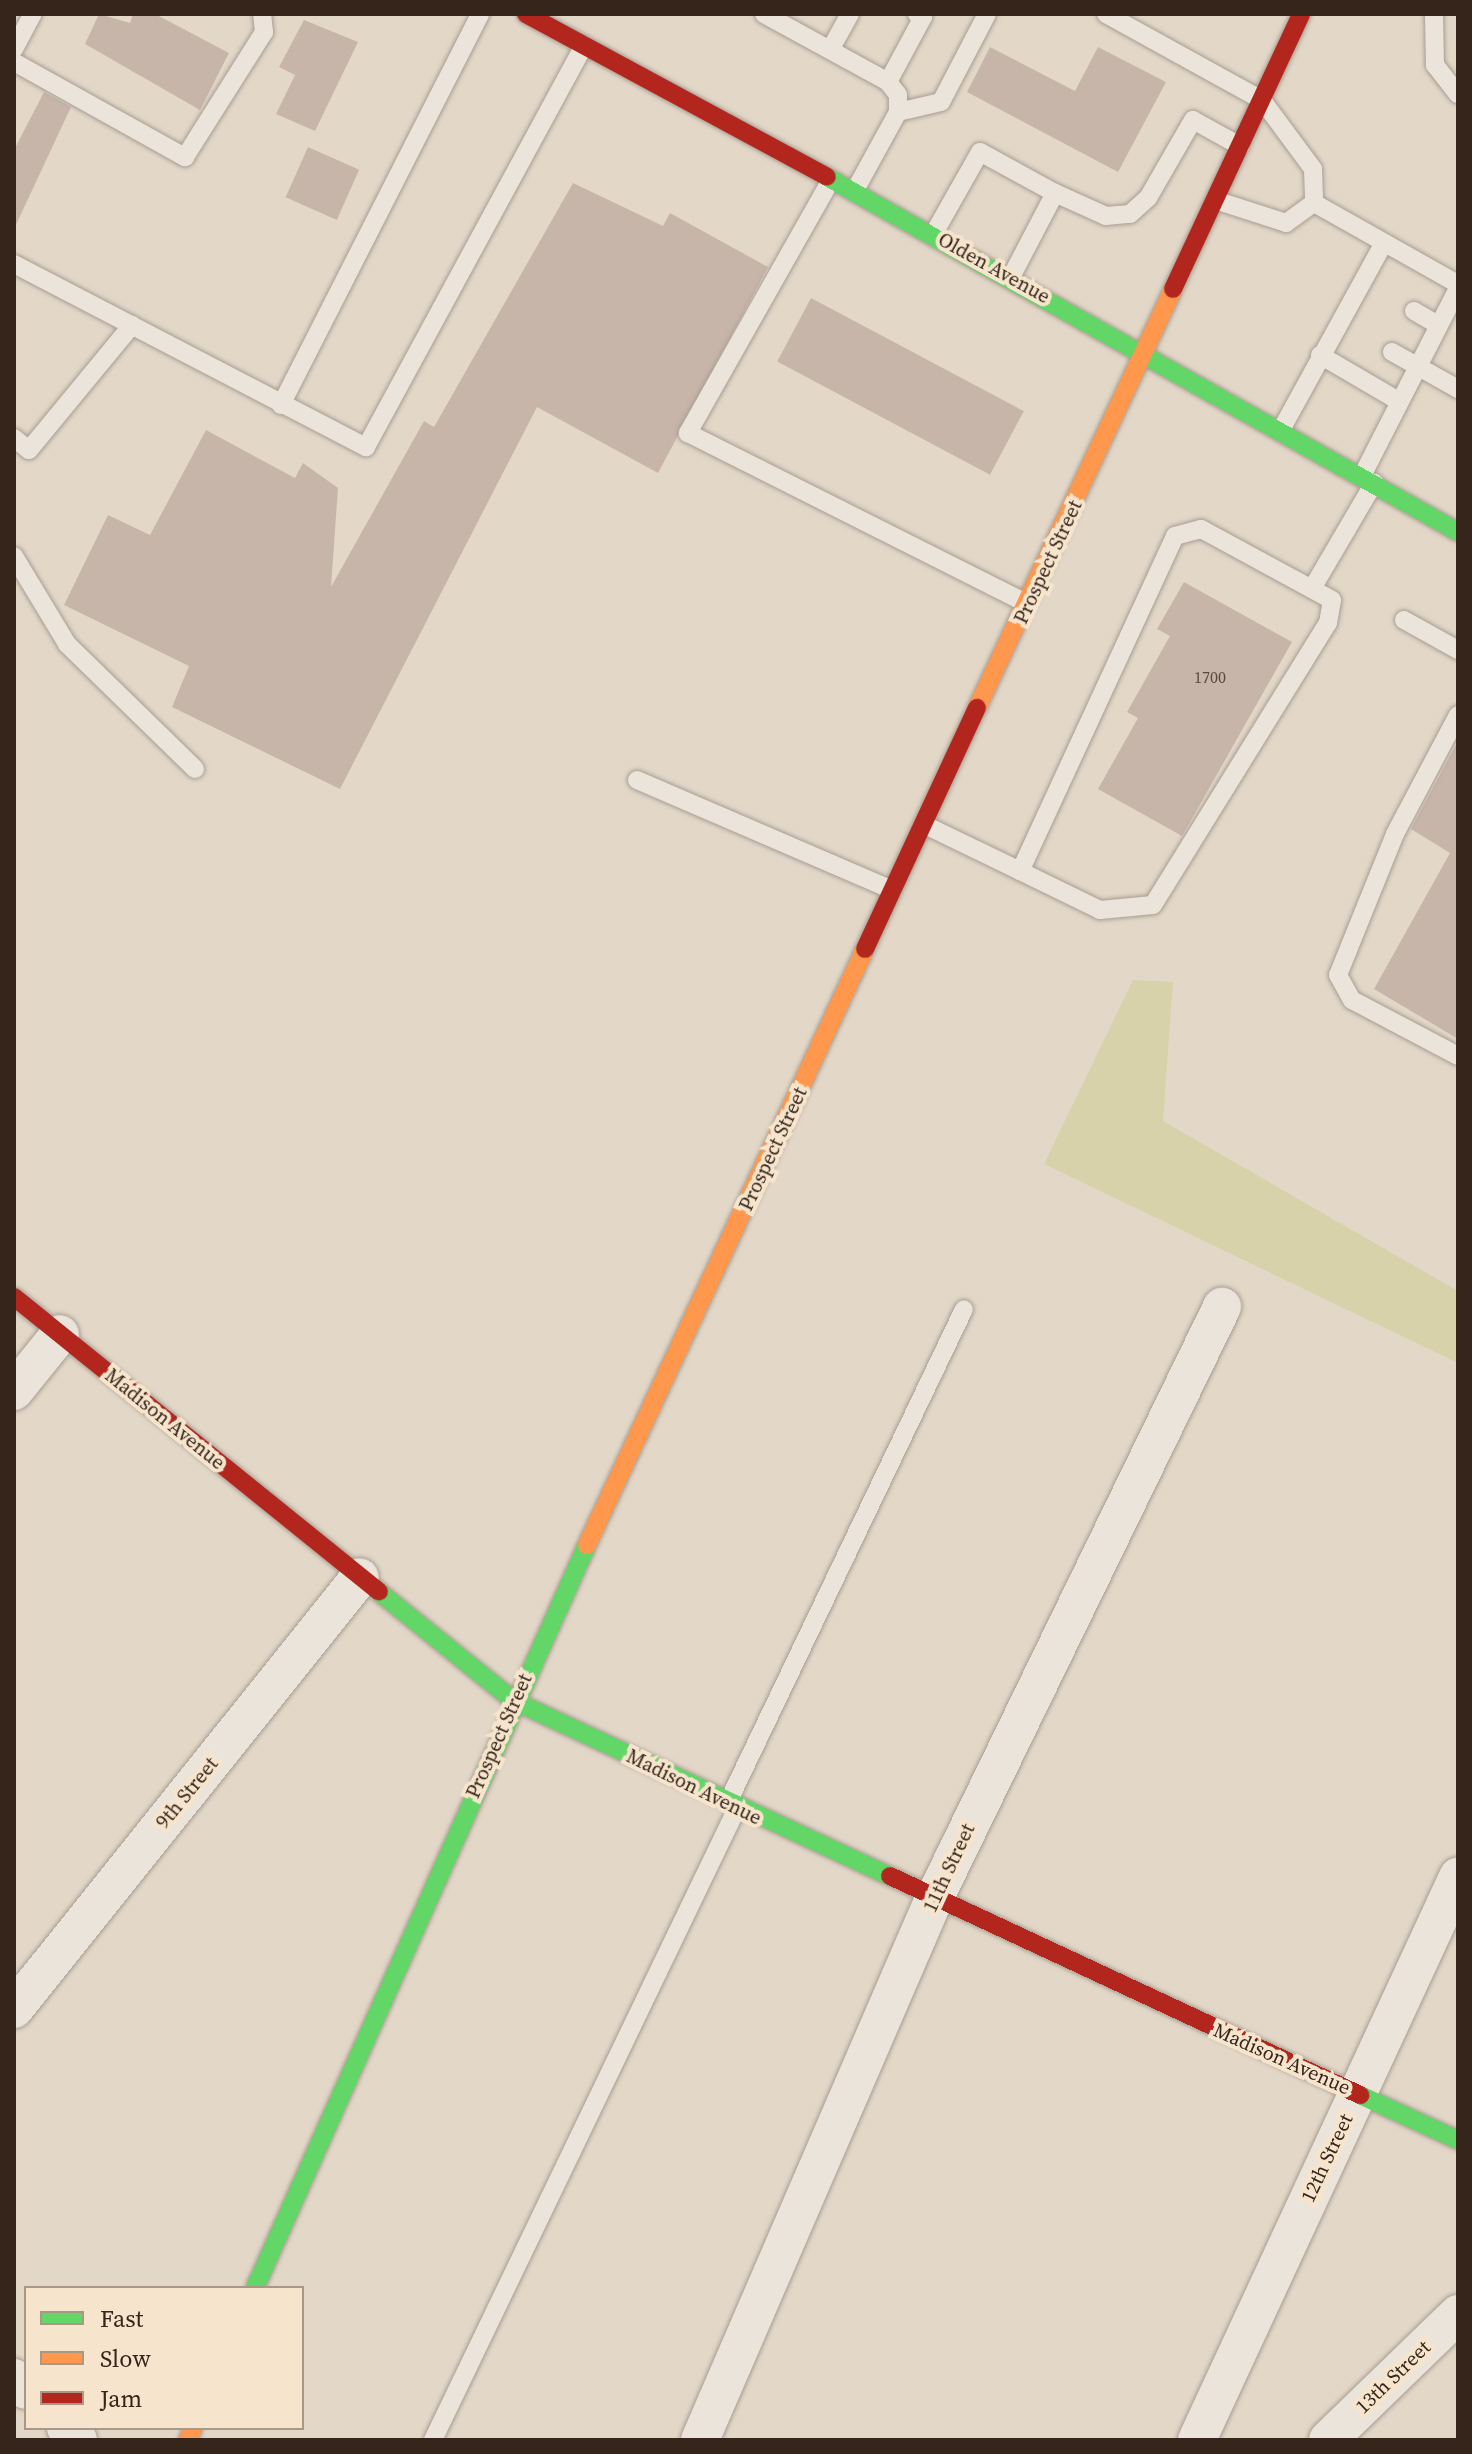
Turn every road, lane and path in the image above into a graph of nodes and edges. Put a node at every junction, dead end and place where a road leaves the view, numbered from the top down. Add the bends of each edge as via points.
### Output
1 (33, 14) edge
2 (262, 14) edge
3 (480, 14) edge
4 (526, 14) edge
5 (764, 14) edge
6 (850, 14) edge
7 (917, 14) edge
8 (987, 14) edge
9 (1106, 14) edge
10 (1301, 14) edge
11 (1434, 14) edge
12 (554, 21) edge
13 (584, 45) junction
14 (14, 49) edge
15 (830, 50) junction
16 (14, 62) edge
17 (888, 82) junction
18 (1458, 94) edge
19 (1262, 100) junction
20 (898, 112) junction
21 (1240, 146) junction
22 (831, 180) junction
23 (854, 192) junction
24 (1055, 193) junction
25 (1215, 200) junction
26 (1314, 203) junction
27 (933, 235) junction
28 (1384, 243) junction
29 (14, 264) edge
30 (1011, 277) junction
31 (1458, 286) edge
32 (1414, 311) dead end
33 (132, 325) junction
34 (1438, 325) junction
35 (1147, 351) junction
36 (1392, 352) dead end
37 (1320, 355) junction
38 (1416, 365) junction
39 (1458, 389) edge
40 (1397, 400) junction
41 (281, 405) junction
42 (1281, 430) junction
43 (14, 438) edge
44 (1368, 479) junction
45 (1458, 532) edge
46 (14, 556) edge
47 (1313, 587) junction
48 (1029, 604) junction
49 (1404, 620) dead end
50 (1458, 650) edge
51 (1458, 715) edge
52 (195, 769) dead end
53 (637, 780) dead end
54 (925, 825) junction
55 (1020, 871) junction
56 (894, 891) junction
57 (1458, 1056) edge
58 (14, 1297) edge
59 (1222, 1307) dead end
60 (964, 1309) dead end
61 (60, 1334) junction
62 (14, 1391) edge
63 (360, 1577) junction
64 (514, 1701) junction
65 (732, 1806) junction
66 (1458, 1877) edge
67 (933, 1901) junction
68 (14, 2009) edge
69 (1357, 2094) junction
70 (1458, 2140) edge
71 (256, 2286) edge
72 (1458, 2314) edge
73 (433, 2440) edge
74 (700, 2440) edge
75 (1197, 2440) edge
76 (1328, 2440) edge

1 - 14 lane
2 - 16 lane via 264,32 185,157
3 - 41 lane
4 - 12 street, Olden Avenue
5 - 15 lane
6 - 15 lane
7 - 17 lane via 923,17
8 - 20 lane via 941,102
9 - 19 lane
10 - 19 street, Prospect Street
11 - 18 lane via 1435,65
12 - 13 street, Olden Avenue
13 - 22 street, Olden Avenue
13 - 41 lane via 366,447
15 - 17 lane
17 - 20 lane
19 - 21 street, Prospect Street
19 - 26 lane via 1313,169
20 - 23 lane
21 - 24 lane via 1193,120 1148,198 1130,214 1106,216
21 - 25 street, Prospect Street
22 - 23 street, Olden Avenue
22 - 48 lane via 688,433
23 - 27 street, Olden Avenue
24 - 27 lane via 980,152
24 - 30 lane
25 - 26 lane via 1286,223
25 - 35 street, Prospect Street
26 - 28 lane
27 - 30 street, Olden Avenue
28 - 31 lane
28 - 37 lane via 1345,326
29 - 33 lane
30 - 35 street, Olden Avenue
31 - 34 lane
32 - 34 lane
33 - 41 lane
33 - 43 lane via 29,450
34 - 38 lane
35 - 42 street, Olden Avenue
35 - 48 street, Prospect Street
36 - 38 lane
37 - 40 lane
37 - 42 lane
38 - 39 lane
38 - 40 lane
40 - 44 lane
42 - 44 street, Olden Avenue
44 - 45 street, Olden Avenue
44 - 47 lane
46 - 52 lane via 67,644
47 - 55 lane via 1332,600 1328,623 1153,905 1100,910
47 - 55 lane via 1201,529 1175,536
48 - 54 street, Prospect Street
49 - 50 lane
51 - 57 lane via 1395,834 1338,975 1352,1000
53 - 56 lane
54 - 55 lane
54 - 56 street, Prospect Street
56 - 64 street, Prospect Street
58 - 61 street, Madison Avenue
59 - 67 street, 11th Street
60 - 65 lane
61 - 62 street
61 - 63 street, Madison Avenue
63 - 64 street, Madison Avenue
63 - 68 street, 9th Street
64 - 65 street, Madison Avenue
64 - 71 street, Prospect Street
65 - 67 street, Madison Avenue
65 - 73 lane
66 - 69 street, 12th Street
67 - 69 street, Madison Avenue
67 - 74 street, 11th Street
69 - 70 street, Madison Avenue
69 - 75 street, 12th Street
72 - 76 street, 13th Street

